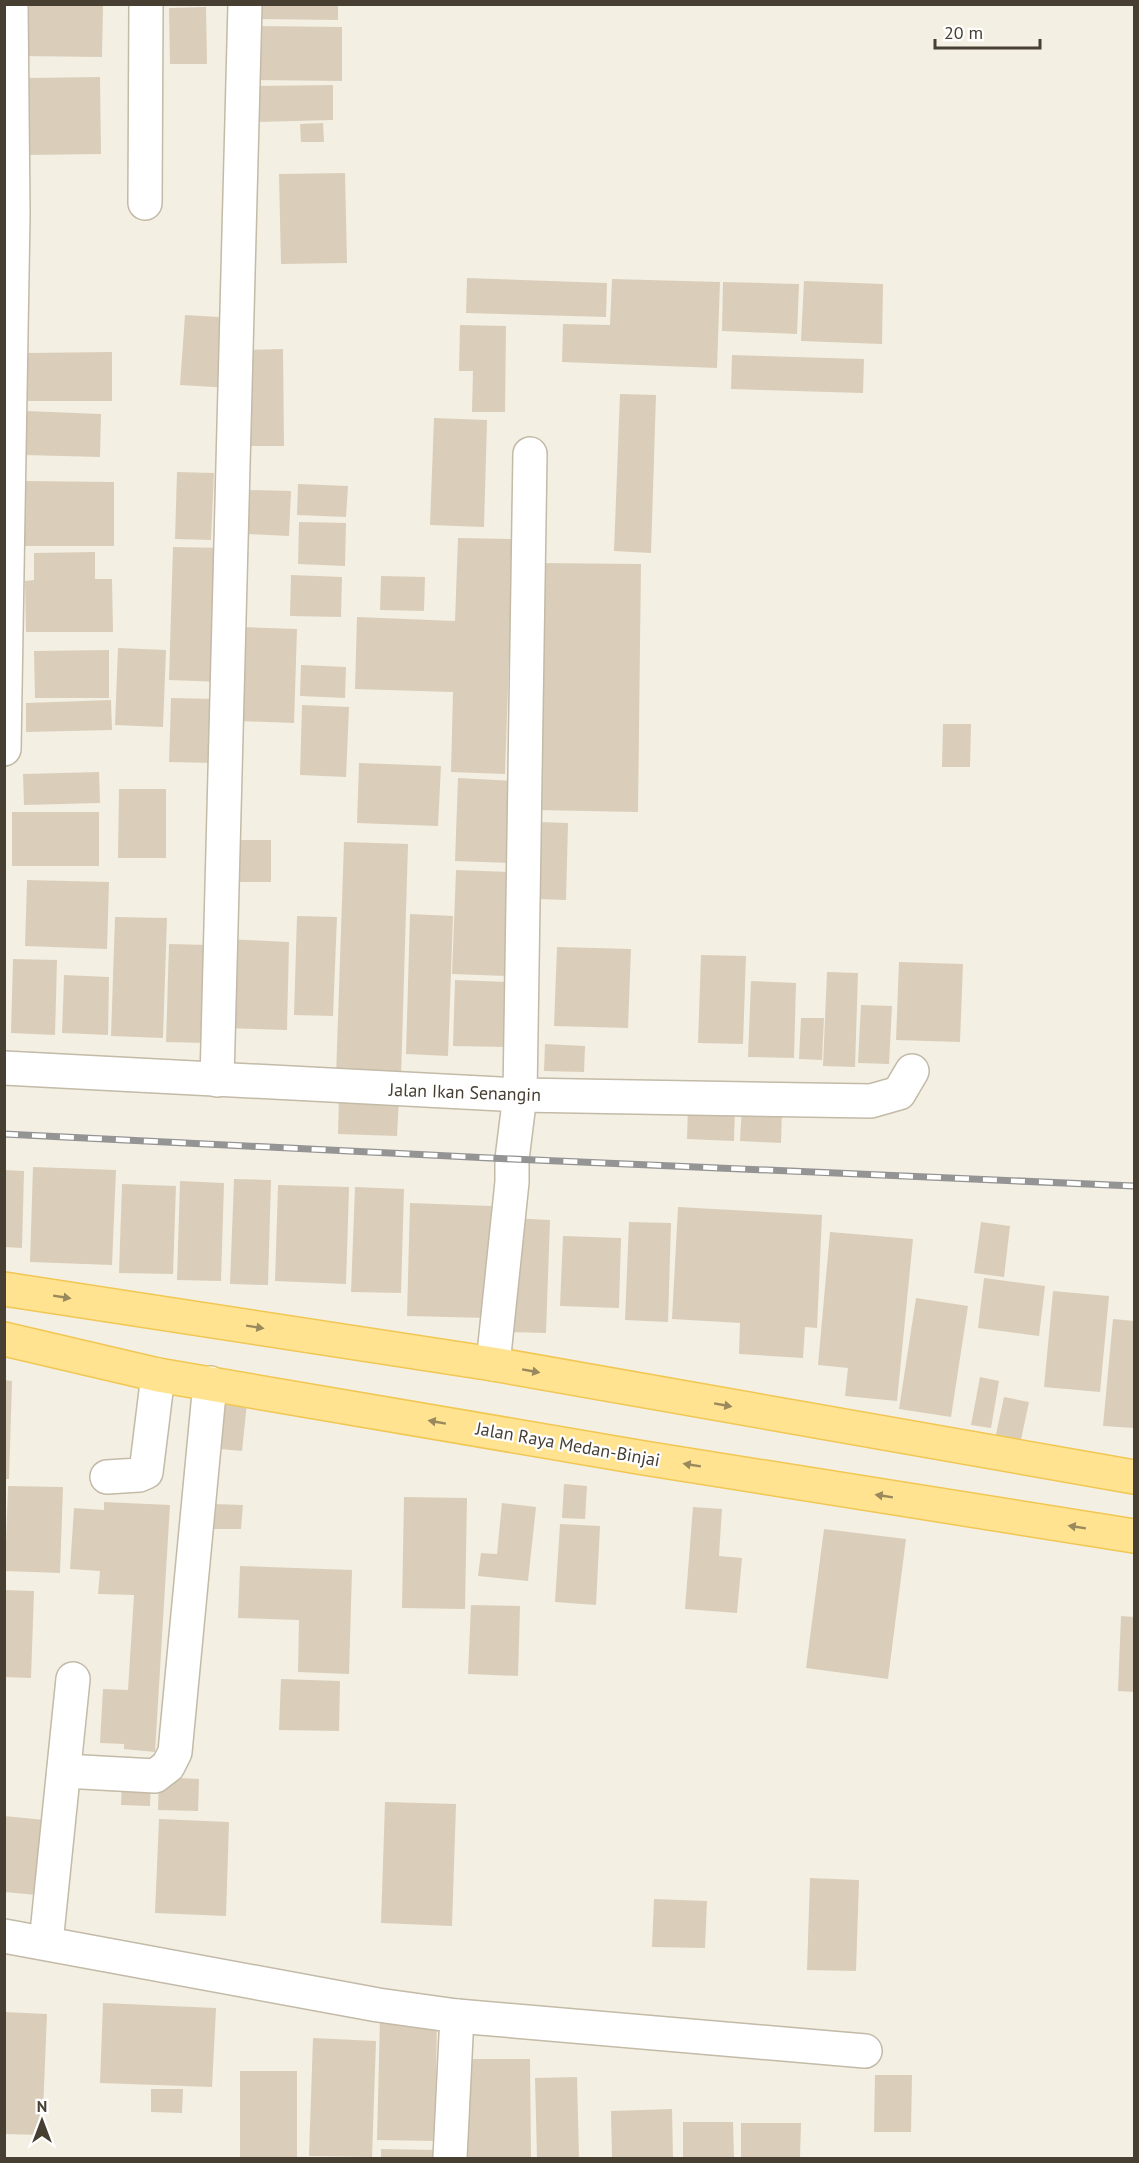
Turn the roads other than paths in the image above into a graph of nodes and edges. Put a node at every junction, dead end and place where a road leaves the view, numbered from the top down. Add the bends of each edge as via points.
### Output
1 (11, 4) edge
2 (146, 4) edge
3 (245, 4) edge
4 (145, 203) dead end
5 (530, 454) dead end
6 (4, 749) edge
7 (4, 1068) edge
8 (912, 1071) dead end
9 (217, 1080) junction
10 (520, 1095) junction
11 (4, 1289) edge
12 (4, 1340) edge
13 (493, 1364) junction
14 (158, 1375) junction
15 (210, 1383) junction
16 (106, 1477) dead end
17 (1134, 1477) edge
18 (1134, 1536) edge
19 (73, 1679) dead end
20 (64, 1771) junction
21 (4, 1936) edge
22 (46, 1942) junction
23 (457, 2016) junction
24 (865, 2050) dead end
25 (450, 2158) edge

1 - 6 street via 13,213
2 - 4 street
3 - 9 street
5 - 10 street
7 - 9 street, Jalan Ikan Senangin
8 - 10 street, Jalan Ikan Senangin via 899,1093 871,1101
9 - 10 street, Jalan Ikan Senangin
10 - 13 street
11 -> 13 main road
12 - 14 main road, Jalan Raya Medan-Binjai
13 -> 17 main road
14 - 15 main road, Jalan Raya Medan-Binjai
14 - 16 street via 146,1472
18 -> 15 main road, Jalan Raya Medan-Binjai via 644,1458
15 - 20 street via 175,1752 168,1766 155,1776
19 - 20 street
20 - 22 street
21 - 22 street
22 - 23 street via 378,2005
23 - 24 street
23 - 25 street

